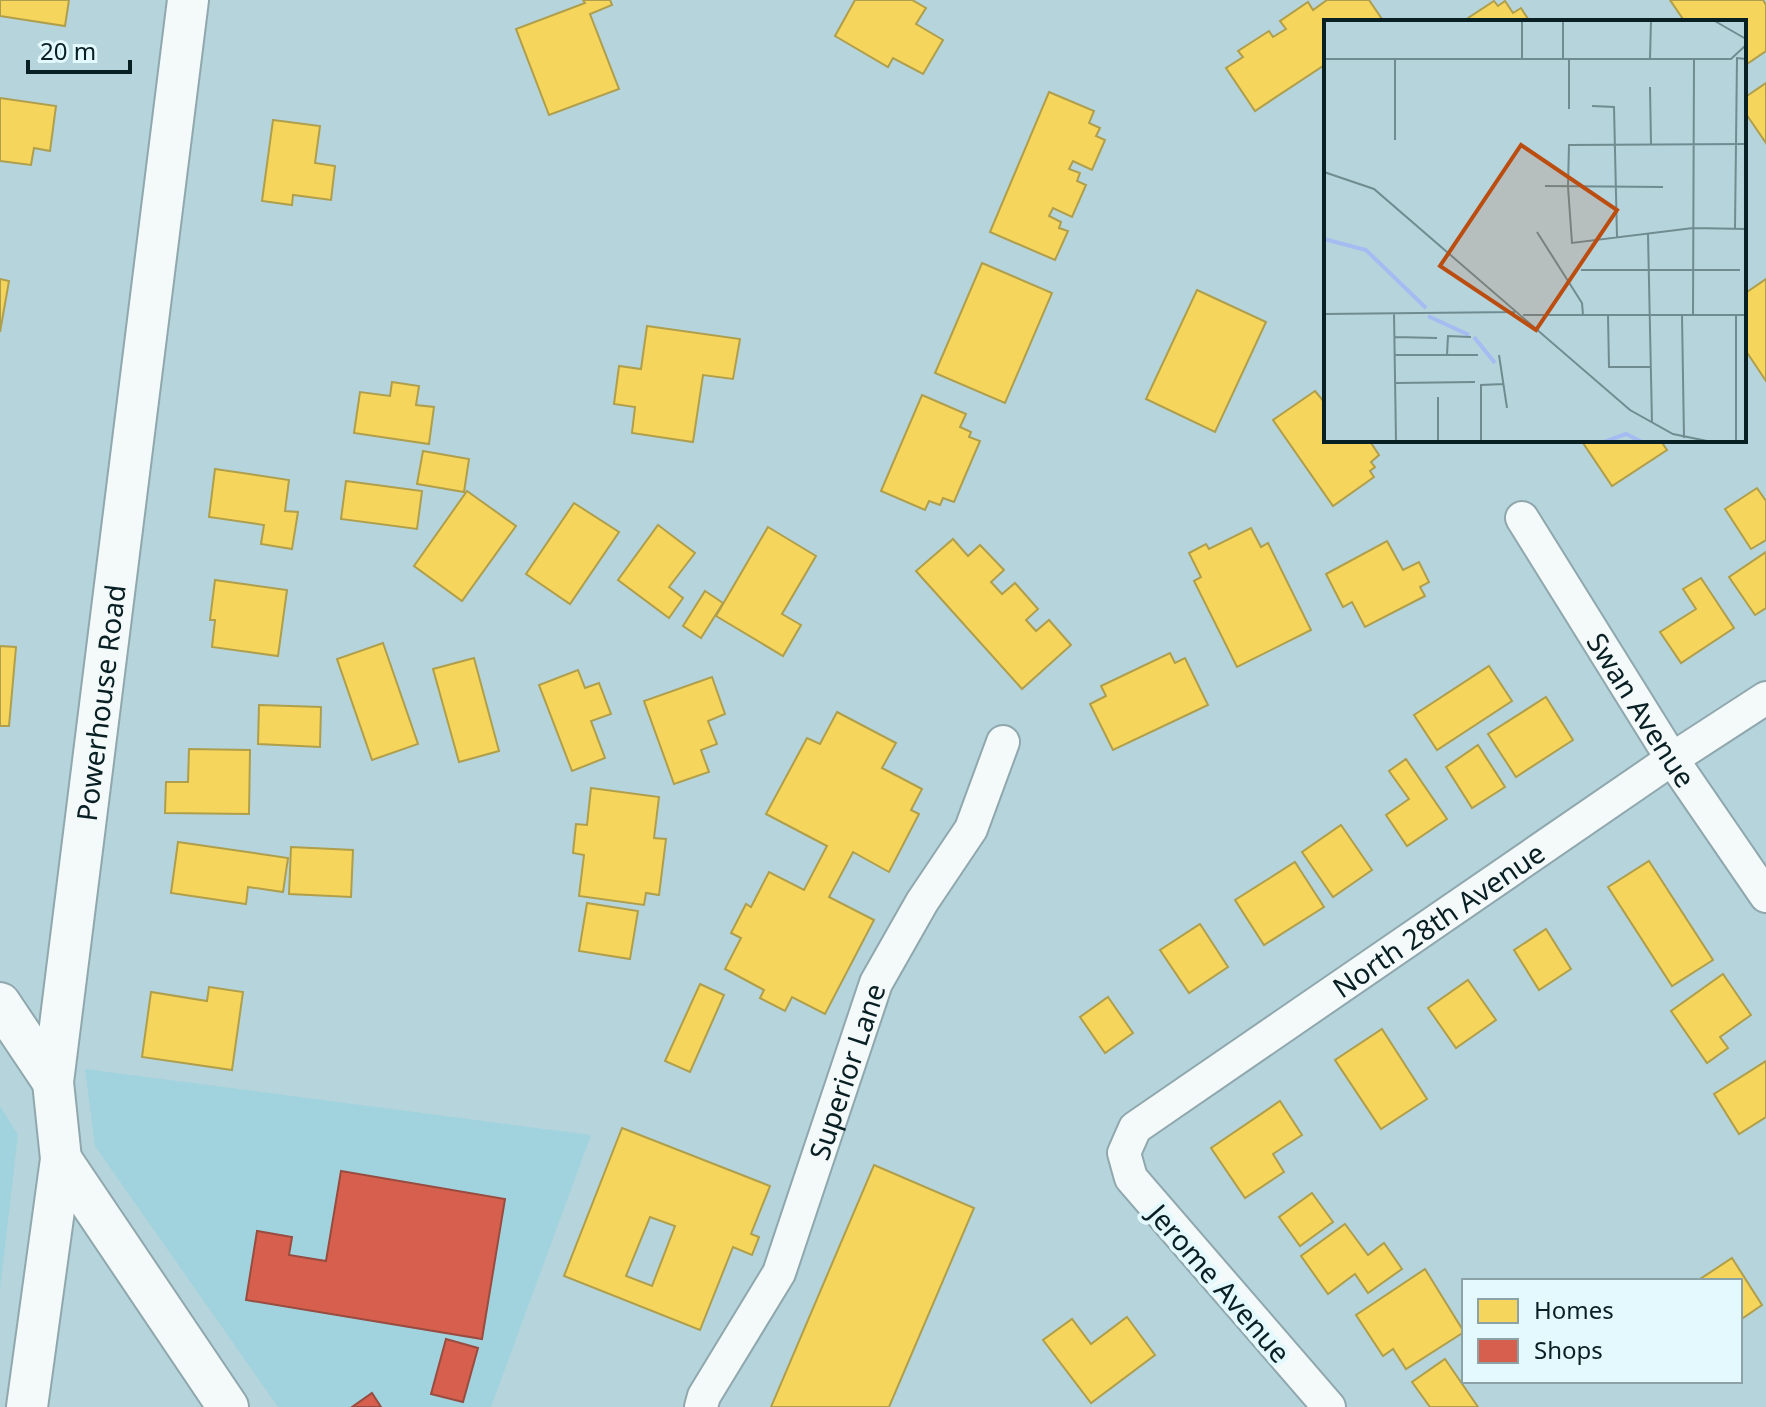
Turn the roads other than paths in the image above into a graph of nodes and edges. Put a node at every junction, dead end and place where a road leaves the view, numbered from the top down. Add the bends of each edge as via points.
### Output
1 (188, 0) edge
2 (1522, 518) dead end
3 (1766, 698) edge
4 (1003, 742) dead end
5 (1672, 759) junction
6 (1766, 896) edge
7 (0, 1003) edge
8 (53, 1082) junction
9 (1124, 1153) joint
10 (61, 1159) junction
11 (27, 1407) edge
12 (228, 1407) edge
13 (701, 1407) edge
14 (1329, 1407) edge

1 - 8 street, Powerhouse Road
2 - 5 street, Swan Avenue
3 - 5 street, North 28th Avenue
4 - 13 street, Superior Lane via 971,829 876,983 779,1273
5 - 6 street, Swan Avenue
5 - 9 street, North 28th Avenue via 1156,1112 1135,1128
7 - 8 street
8 - 10 street, Powerhouse Road
9 - 14 street, Jerome Avenue via 1131,1178 1149,1202
10 - 11 street, Powerhouse Road
10 - 12 street

